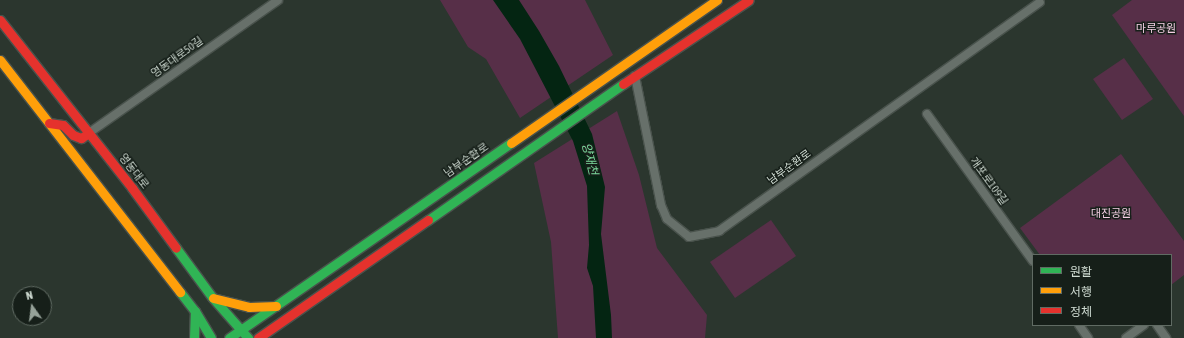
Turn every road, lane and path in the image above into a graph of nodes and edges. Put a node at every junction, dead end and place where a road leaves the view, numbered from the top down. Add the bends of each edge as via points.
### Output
1 (278, 0) edge
2 (717, 0) edge
3 (749, 0) edge
4 (1040, 2) dead end
5 (0, 20) edge
6 (0, 60) edge
7 (632, 78) junction
8 (927, 114) dead end
9 (48, 122) junction
10 (89, 133) junction
11 (1032, 260) edge
12 (212, 297) junction
13 (277, 305) junction
14 (195, 311) junction
15 (281, 322) junction
16 (1080, 326) edge
17 (1143, 326) edge
18 (1158, 326) edge
19 (242, 330) junction
20 (279, 334) dead end
21 (194, 338) edge
22 (211, 338) edge
23 (229, 338) edge
24 (248, 338) edge
25 (258, 338) edge
26 (1088, 338) edge
27 (1126, 338) edge
28 (1166, 338) edge

1 - 10 street, 영동대로50길
2 - 13 main road, 남부순환로
3 - 7 main road
4 - 7 street, 남부순환로 via 719,231 689,237 667,219 661,205
5 - 10 main road, 영동대로
6 - 9 main road
7 - 15 main road
8 - 11 street, 개포로109길
9 - 10 main road via 63,125 73,135 81,138
9 - 14 main road
10 - 12 main road, 영동대로
12 - 13 main road via 239,306
12 - 19 main road, 영동대로
13 - 19 main road, 남부순환로
14 - 21 main road
14 - 22 main road
15 - 20 main road
15 - 25 main road
16 - 26 street
17 - 27 street
18 - 28 street
19 - 23 main road, 남부순환로
19 - 24 main road, 영동대로

